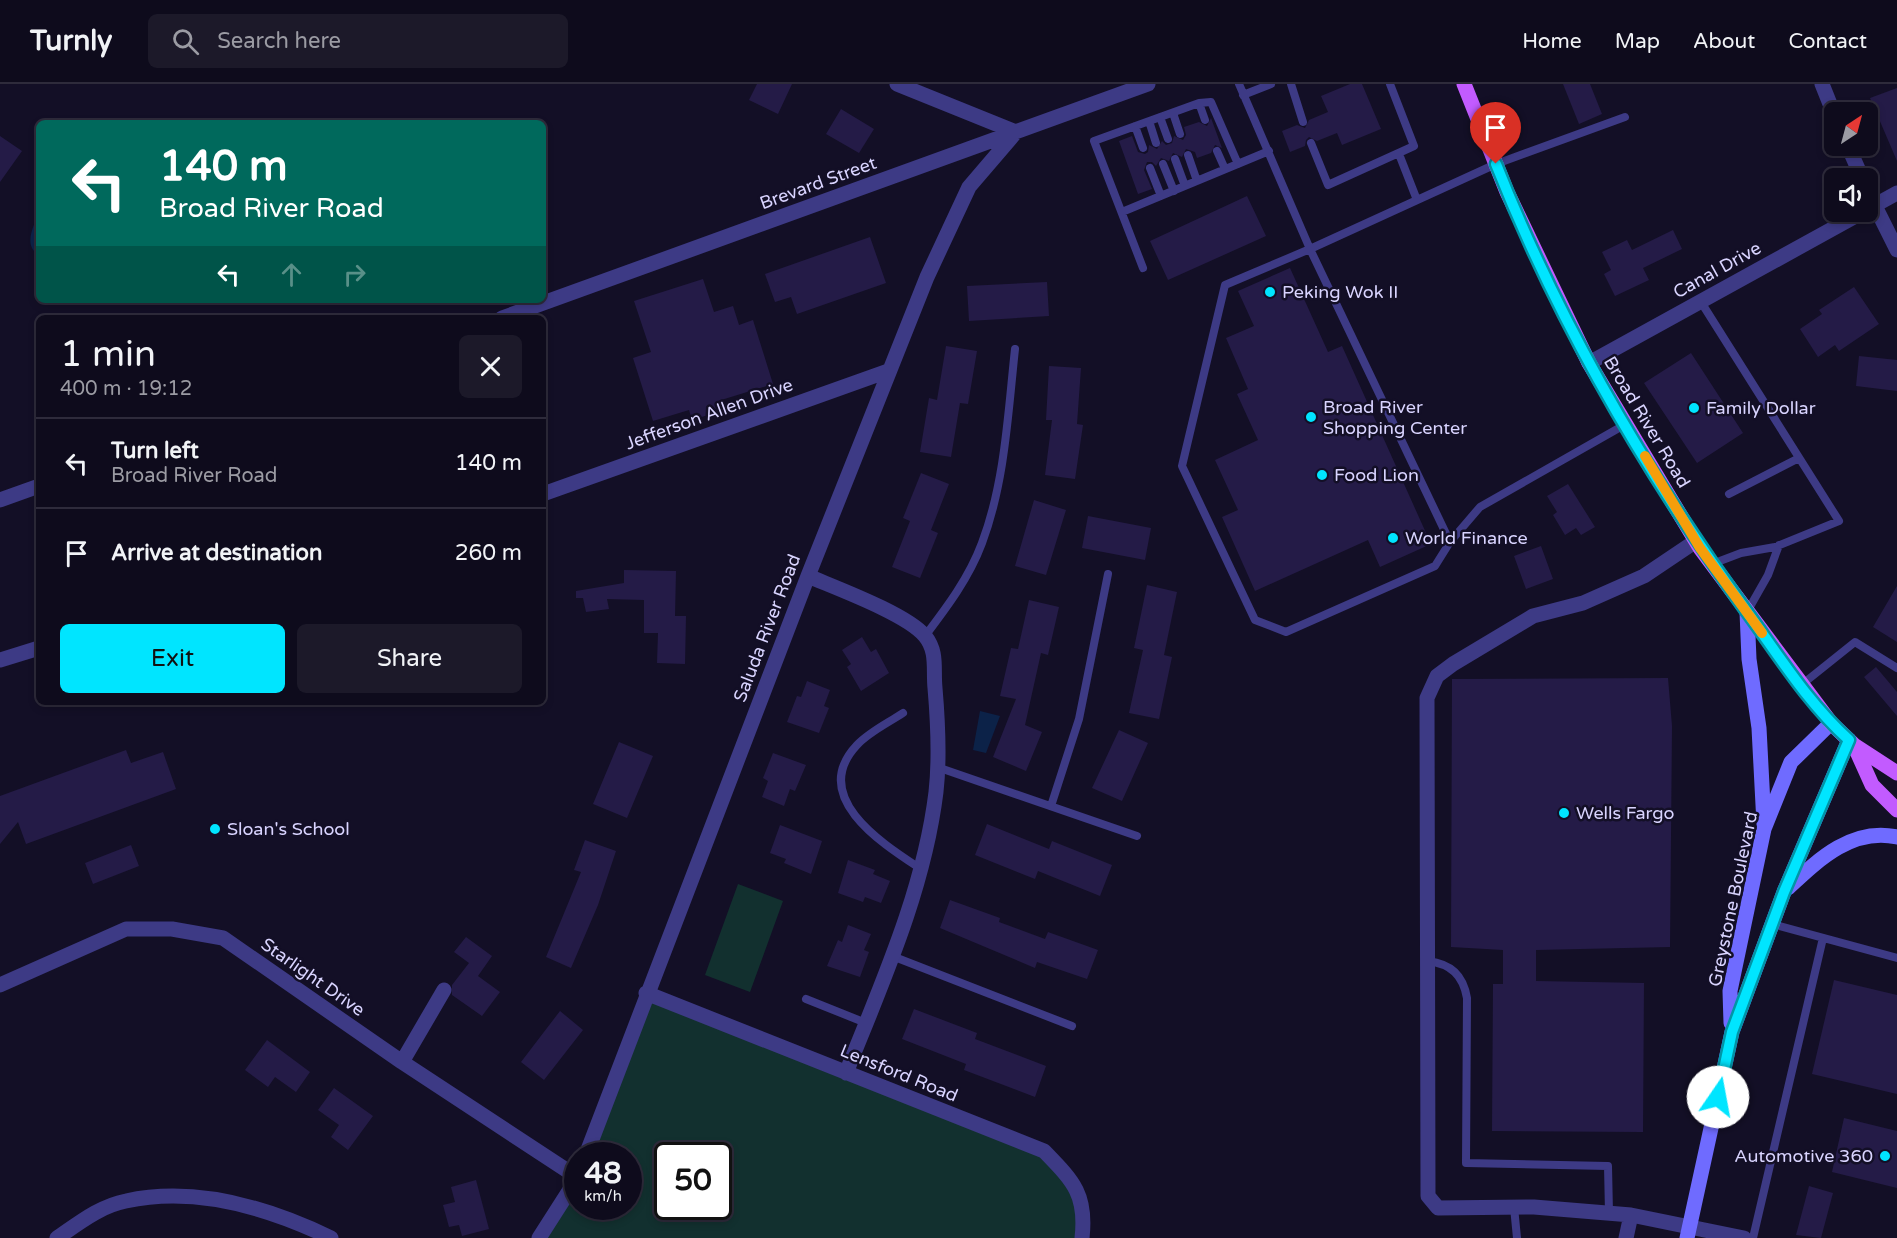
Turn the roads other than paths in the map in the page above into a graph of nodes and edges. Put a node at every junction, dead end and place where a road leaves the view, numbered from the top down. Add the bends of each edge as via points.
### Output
1 (897, 84) edge
2 (1148, 84) edge
3 (1239, 84) edge
4 (1270, 84) edge
5 (1291, 84) edge
6 (1390, 84) edge
7 (1464, 84) edge
8 (1822, 84) edge
9 (1243, 95) junction
10 (1829, 102) edge
11 (1199, 103) junction
12 (1173, 112) junction
13 (1160, 117) junction
14 (1625, 117) dead end
15 (1205, 120) dead end
16 (1149, 121) junction
17 (1304, 122) dead end
18 (1135, 126) junction
19 (1016, 132) junction
20 (1180, 134) dead end
21 (1168, 139) dead end
22 (1156, 143) dead end
23 (1311, 143) dead end
24 (1143, 148) dead end
25 (1217, 151) dead end
26 (1269, 151) junction
27 (1399, 154) junction
28 (1188, 155) dead end
29 (1175, 159) dead end
30 (1163, 164) dead end
31 (1238, 164) junction
32 (1496, 164) junction
33 (1150, 168) dead end
34 (1225, 169) junction
35 (1197, 181) junction
36 (1185, 186) junction
37 (1174, 190) junction
38 (1897, 193) edge
39 (1161, 196) junction
40 (1417, 200) junction
41 (1878, 201) edge
42 (1122, 212) junction
43 (1878, 221) edge
44 (1839, 222) edge
45 (1310, 249) junction
46 (1897, 250) edge
47 (1143, 268) dead end
48 (546, 302) edge
49 (1701, 302) junction
50 (543, 303) edge
51 (510, 315) edge
52 (1015, 349) dead end
53 (1589, 363) junction
54 (888, 371) junction
55 (1626, 424) junction
56 (1799, 458) junction
57 (36, 487) edge
58 (546, 493) edge
59 (1729, 494) dead end
60 (0, 500) edge
61 (1696, 541) junction
62 (1450, 542) junction
63 (1777, 546) junction
64 (1712, 564) junction
65 (1108, 574) dead end
66 (808, 576) junction
67 (1747, 612) junction
68 (925, 636) junction
69 (36, 649) edge
70 (0, 660) edge
71 (1897, 668) edge
72 (1800, 686) junction
73 (903, 712) dead end
74 (1831, 723) junction
75 (1851, 742) junction
76 (937, 767) junction
77 (1897, 773) edge
78 (1051, 806) junction
79 (1897, 810) edge
80 (1764, 829) junction
81 (1137, 836) dead end
82 (1897, 837) edge
83 (921, 869) junction
84 (1784, 892) junction
85 (1772, 924) junction
86 (1823, 938) junction
87 (892, 956) junction
88 (1897, 958) edge
89 (1428, 961) junction
90 (0, 985) edge
91 (444, 990) dead end
92 (646, 993) junction
93 (806, 999) dead end
94 (866, 1023) junction
95 (1072, 1026) dead end
96 (1732, 1032) junction
97 (402, 1062) junction
98 (846, 1073) junction
99 (591, 1142) edge
100 (564, 1168) edge
101 (564, 1199) edge
102 (1514, 1207) junction
103 (1609, 1213) junction
104 (1631, 1215) junction
105 (1688, 1232) edge
106 (57, 1238) edge
107 (331, 1238) edge
108 (539, 1238) edge
109 (1083, 1238) edge
110 (1516, 1238) edge
111 (1626, 1238) edge
112 (1744, 1238) edge
113 (1753, 1238) edge

1 - 19 street
2 - 19 street, Brevard Street
3 - 9 lane
4 - 9 lane
5 - 17 lane
6 - 27 lane via 1414,146
7 - 32 main road, Broad River Road
8 - 10 street
9 - 26 lane
11 - 12 lane
11 - 15 lane
11 - 31 lane via 1211,102 1215,106
12 - 13 lane
12 - 20 lane
13 - 16 lane
13 - 21 lane
14 - 32 lane
16 - 18 lane
16 - 22 lane
18 - 24 lane
18 - 42 lane via 1094,141
19 - 48 street, Brevard Street
19 - 54 street, Saluda River Road via 969,187
23 - 27 lane via 1328,185
25 - 34 lane
26 - 31 lane
26 - 45 lane
27 - 40 lane
28 - 35 lane
29 - 36 lane
30 - 37 lane
31 - 34 lane
32 - 40 lane
32 - 53 main road, Broad River Road via 1542,270
33 - 39 lane
34 - 35 lane
35 - 36 lane
36 - 37 lane
37 - 39 lane
38 - 41 street, Canal Drive
39 - 42 lane
40 - 45 lane
42 - 47 lane
43 - 46 street
44 - 49 street, Canal Drive
45 - 62 lane
45 - 62 lane via 1225,285 1182,466 1255,620 1286,632 1435,566
49 - 53 street, Canal Drive
49 - 56 lane
50 - 51 street, Brevard Street
52 - 68 lane via 1004,451 982,543 958,592
53 - 55 main road, Broad River Road
54 - 58 street, Jefferson Allen Drive
54 - 66 street, Saluda River Road
55 - 61 main road, Broad River Road
55 - 62 lane via 1480,507
56 - 59 lane
56 - 63 lane via 1839,521
57 - 60 street
61 - 64 main road, Broad River Road
61 - 89 street via 1644,576 1583,603 1533,616 1437,676 1427,698
63 - 64 lane
63 - 67 lane via 1768,575
64 - 67 main road, Broad River Road
65 - 78 lane via 1079,719
66 - 68 street via 876,605
66 - 92 street, Saluda River Road
67 - 72 main road, Broad River Road
67 - 80 main road
68 - 76 street via 935,662
69 - 70 street
71 - 72 lane via 1855,642
72 - 74 main road, Broad River Road
73 - 83 lane via 855,748 845,765 843,788 848,807 858,821 879,841
74 - 75 main road, Broad River Road
74 - 80 main road, Greystone Boulevard via 1791,762
75 - 77 main road, Broad River Road
75 - 79 main road, Broad River Road via 1872,785
75 - 84 main road, Greystone Boulevard
76 - 78 lane
76 - 83 street via 936,793
78 - 81 lane
80 - 96 main road, Greystone Boulevard via 1730,991
82 - 84 main road via 1859,839 1837,846
83 - 87 street
84 - 85 main road, Greystone Boulevard
85 - 86 lane
85 - 96 main road, Greystone Boulevard
86 - 88 lane
86 - 113 lane
87 - 94 street
87 - 95 lane
89 - 102 street via 1428,1196 1438,1208
89 - 103 lane via 1440,963 1461,977 1467,1005 1466,1164 1608,1166
90 - 97 street, Starlight Drive via 126,929 172,929 224,938
91 - 97 street
92 - 98 street, Lensford Road
92 - 99 street, Saluda River Road
93 - 94 lane
94 - 98 street
96 - 105 main road, Greystone Boulevard
97 - 100 street, Starlight Drive
98 - 109 street, Lensford Road via 1044,1151 1071,1179 1085,1213
101 - 108 street
102 - 103 street
102 - 110 lane
103 - 104 street
104 - 105 street
104 - 111 street
105 - 112 street
106 - 107 street via 95,1212 125,1201 173,1197 235,1203 298,1222

